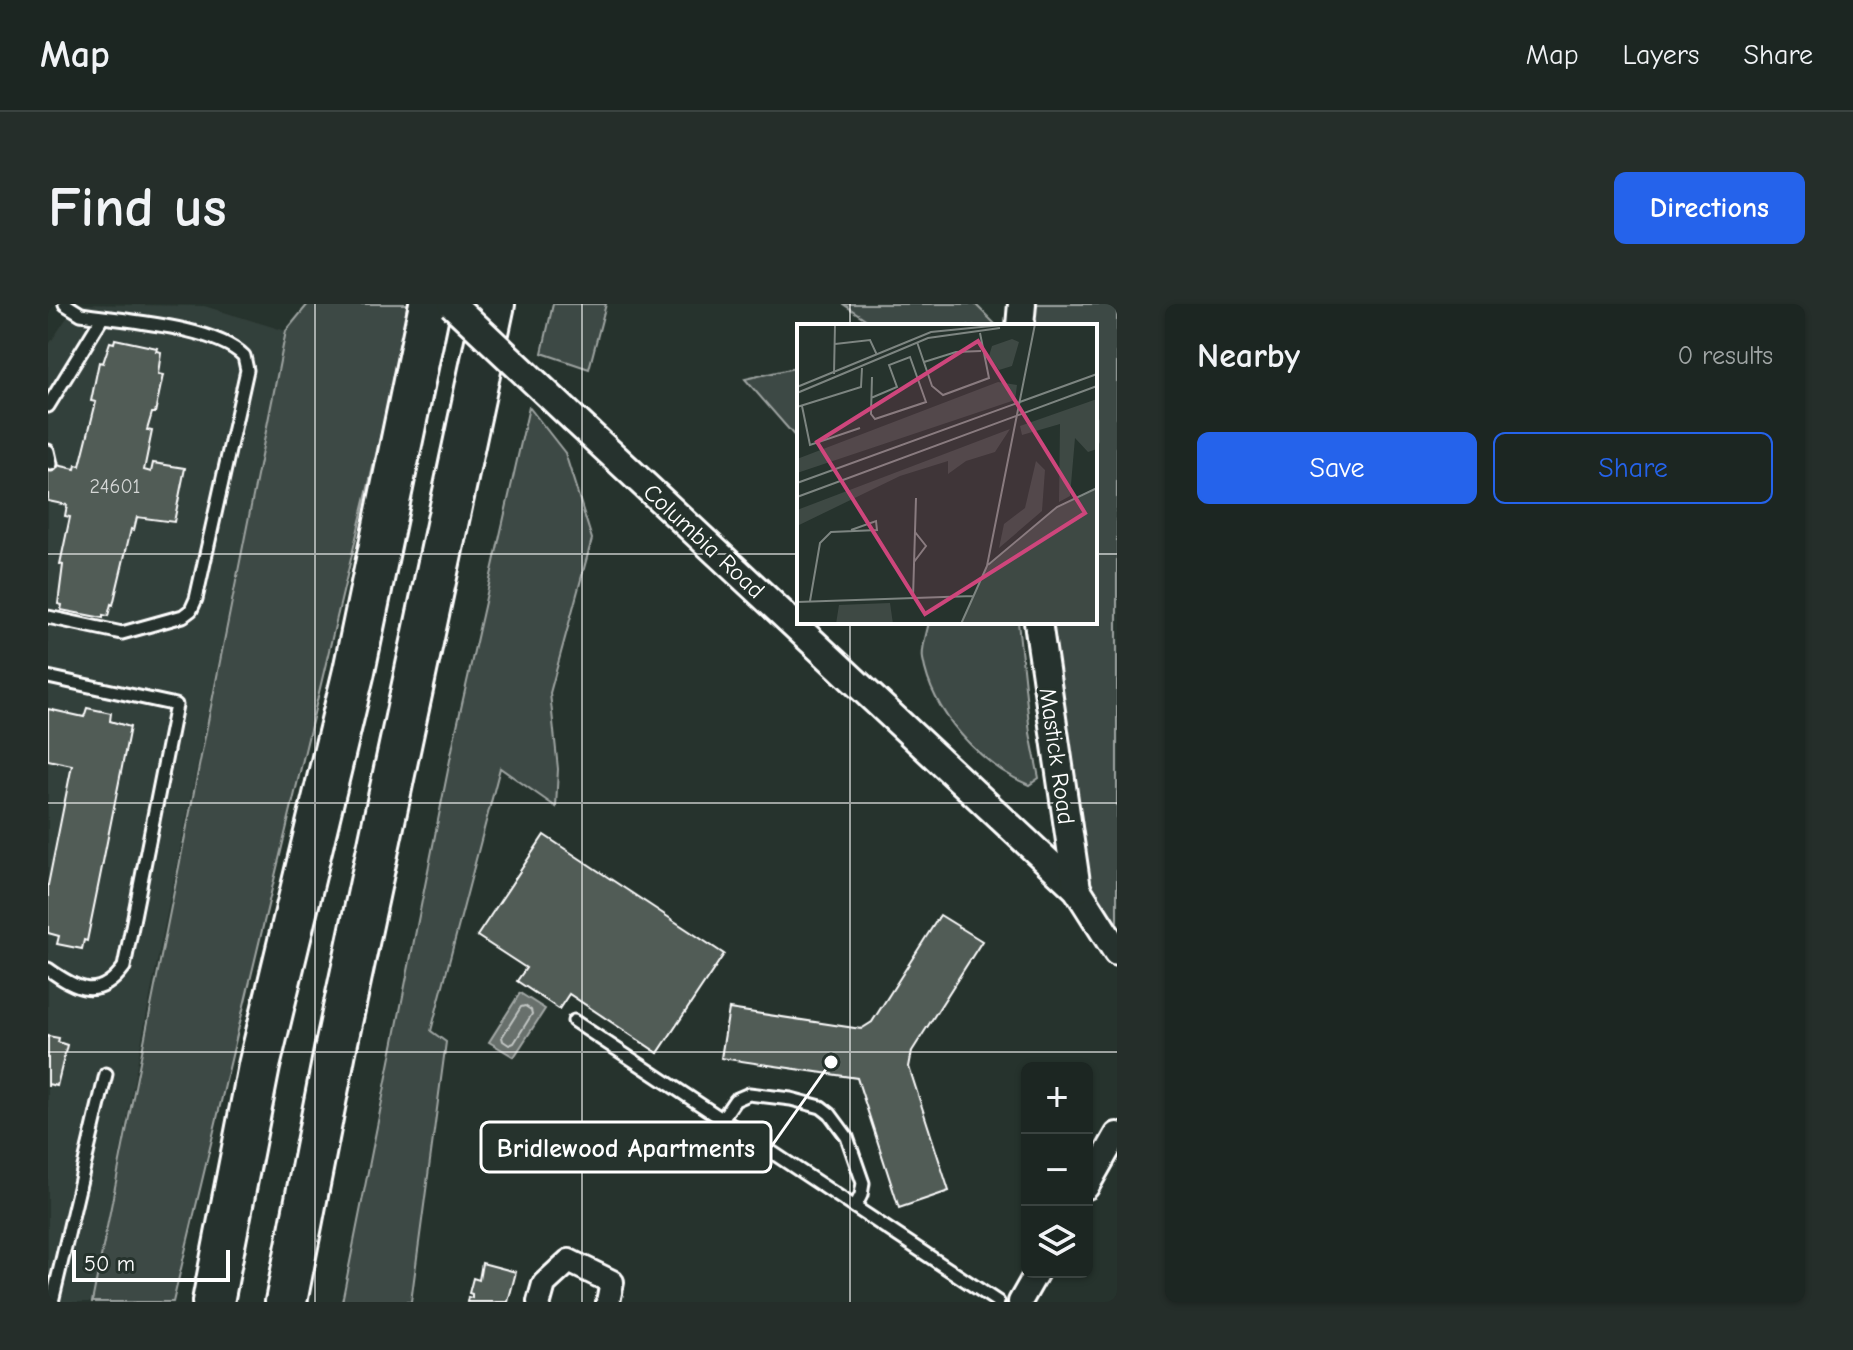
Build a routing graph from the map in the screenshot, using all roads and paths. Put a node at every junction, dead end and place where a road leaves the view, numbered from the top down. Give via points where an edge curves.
1 (65, 304) edge
2 (430, 304) edge
3 (452, 304) edge
4 (494, 304) edge
5 (1022, 304) edge
6 (102, 318) junction
7 (1020, 324) edge
8 (48, 406) edge
9 (48, 451) edge
10 (51, 464) dead end
11 (48, 617) edge
12 (1038, 624) edge
13 (48, 677) edge
14 (1077, 889) junction
15 (1117, 952) edge
16 (48, 969) edge
17 (574, 1021) dead end
18 (106, 1074) dead end
19 (722, 1119) junction
20 (1117, 1134) edge
21 (1093, 1176) edge
22 (855, 1207) junction
23 (1034, 1278) edge
24 (52, 1302) edge
25 (213, 1302) edge
26 (286, 1302) edge
27 (539, 1302) edge
28 (608, 1302) edge
29 (998, 1302) edge
30 (1020, 1302) edge

1 - 6 lane
2 - 25 highway via 354,671 259,1066
3 - 14 street, Columbia Road, bridge
4 - 26 highway
5 - 7 street
6 - 8 lane
6 - 11 lane via 228,342 244,356 247,370 191,610 122,633
9 - 10 lane
12 - 14 street, Mastick Road
13 - 16 lane via 176,705 124,967 98,989 74,987
14 - 15 street, Columbia Road
17 - 19 lane
18 - 24 lane
19 - 22 lane
19 - 22 lane via 735,1100 749,1094 821,1107 847,1137 863,1183
20 - 21 street
22 - 29 lane
23 - 30 street
27 - 28 street via 544,1284 569,1261 612,1282

